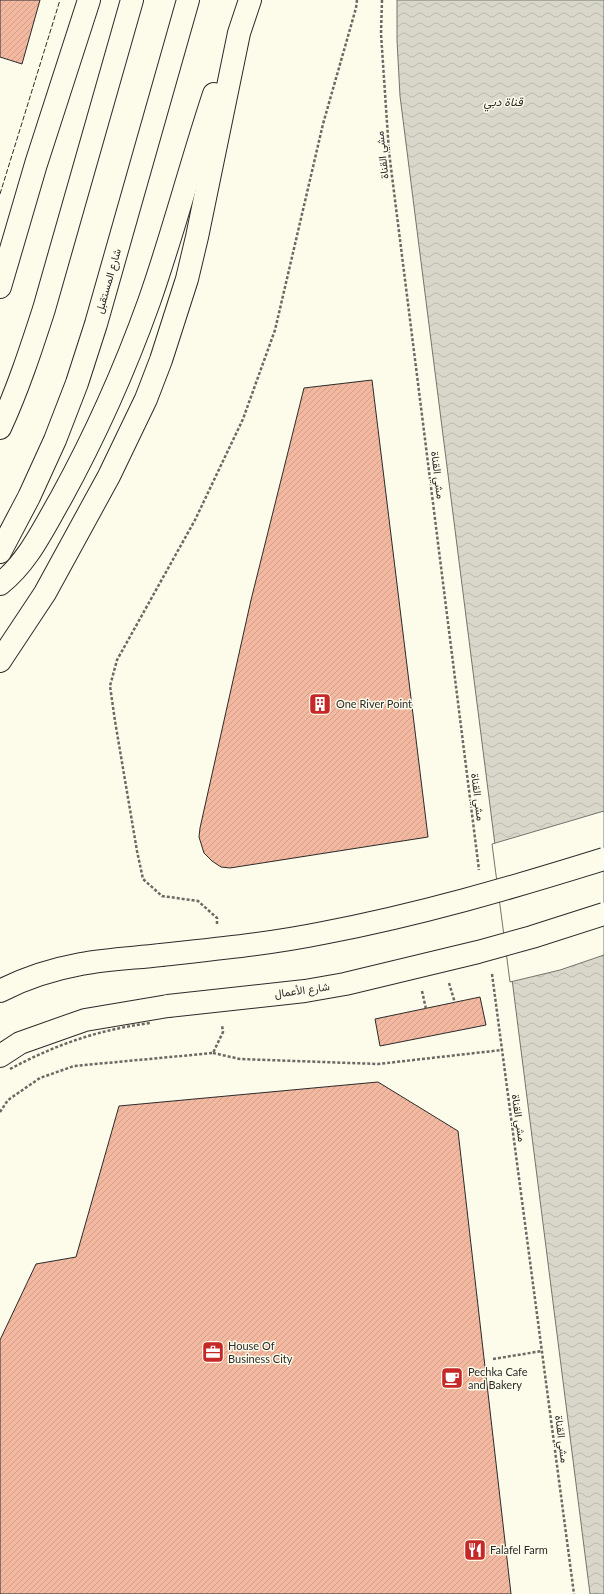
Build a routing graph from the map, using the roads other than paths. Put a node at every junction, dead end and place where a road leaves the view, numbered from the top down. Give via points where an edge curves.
1 (89, 0) edge
2 (132, 0) edge
3 (188, 0) edge
4 (250, 0) edge
5 (239, 33) junction
6 (0, 287) edge
7 (0, 428) edge
8 (0, 552) edge
9 (0, 584) edge
10 (0, 661) edge
11 (604, 859) edge
12 (604, 914) edge
13 (0, 991) edge
14 (0, 1056) edge

1 - 6 street via 36,164
2 - 7 street via 40,322
3 - 8 street, شارع المستقبل via 77,383 33,490
4 - 5 street
5 - 9 street via 216,91 149,302 119,378 85,452 33,548
5 - 10 street via 196,244 161,360 143,406 109,476 45,593
11 - 13 street, bridge via 468,899 385,920 283,940 81,964 46,973
12 - 14 street, شارع الأعمال, bridge via 478,952 345,984 168,1006 85,1020 20,1043

